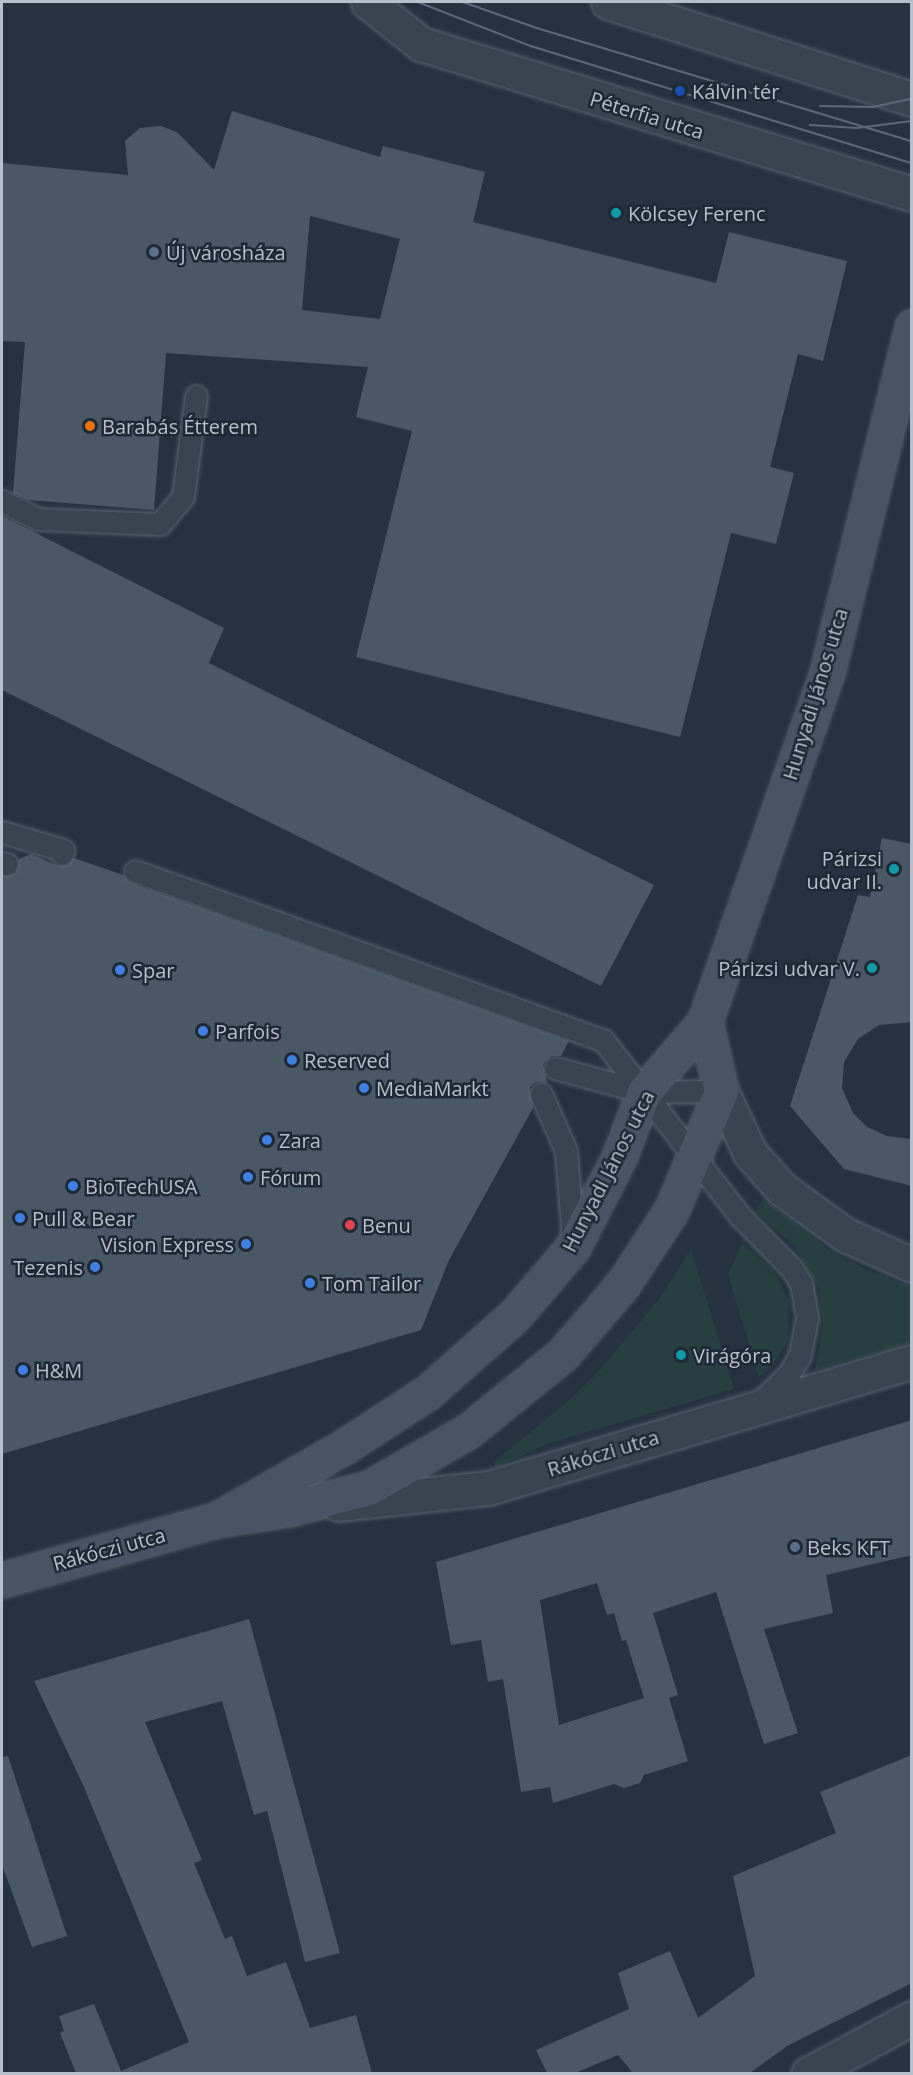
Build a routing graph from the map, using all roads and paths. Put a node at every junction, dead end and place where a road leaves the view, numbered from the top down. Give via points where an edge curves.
1 (608, 2) edge
2 (380, 10) edge
3 (912, 99) edge
4 (912, 194) edge
5 (912, 326) edge
6 (196, 396) dead end
7 (2, 501) edge
8 (2, 832) edge
9 (62, 854) dead end
10 (135, 871) dead end
11 (462, 996) dead end
12 (486, 997) junction
13 (705, 1021) junction
14 (555, 1068) dead end
15 (721, 1091) junction
16 (644, 1092) junction
17 (541, 1094) dead end
18 (695, 1158) junction
19 (573, 1248) junction
20 (912, 1265) edge
21 (912, 1362) edge
22 (428, 1392) joint
23 (754, 1407) junction
24 (288, 1509) junction
25 (216, 1520) junction
26 (2, 1580) edge
27 (912, 2018) edge
28 (808, 2073) edge

1 - 3 street
2 - 4 street, Péterfia utca via 421,44
5 - 13 street, Hunyadi János utca via 828,669
6 - 7 lane via 183,497 160,524 37,519
8 - 9 lane
10 - 12 lane via 380,964
11 - 12 lane
12 - 16 lane via 603,1040
13 - 15 street
13 - 16 street, Hunyadi János utca
14 - 16 lane
15 - 16 lane
15 - 18 street
15 - 20 street via 750,1153 782,1189 844,1234
16 - 18 lane
16 - 19 street, Hunyadi János utca via 620,1155
17 - 19 lane via 566,1151
18 - 23 lane via 739,1215 792,1269 806,1299 805,1337 800,1355 789,1374
18 - 24 street, Rákóczi utca via 672,1209 624,1284 562,1354 468,1431 369,1488
19 - 22 street, Hunyadi János utca via 515,1315
21 - 23 street, Rákóczi utca
22 - 25 street, Rákóczi utca via 345,1446
23 - 24 street, Rákóczi utca via 488,1488
24 - 25 street, Rákóczi utca
25 - 26 street, Rákóczi utca
27 - 28 street

